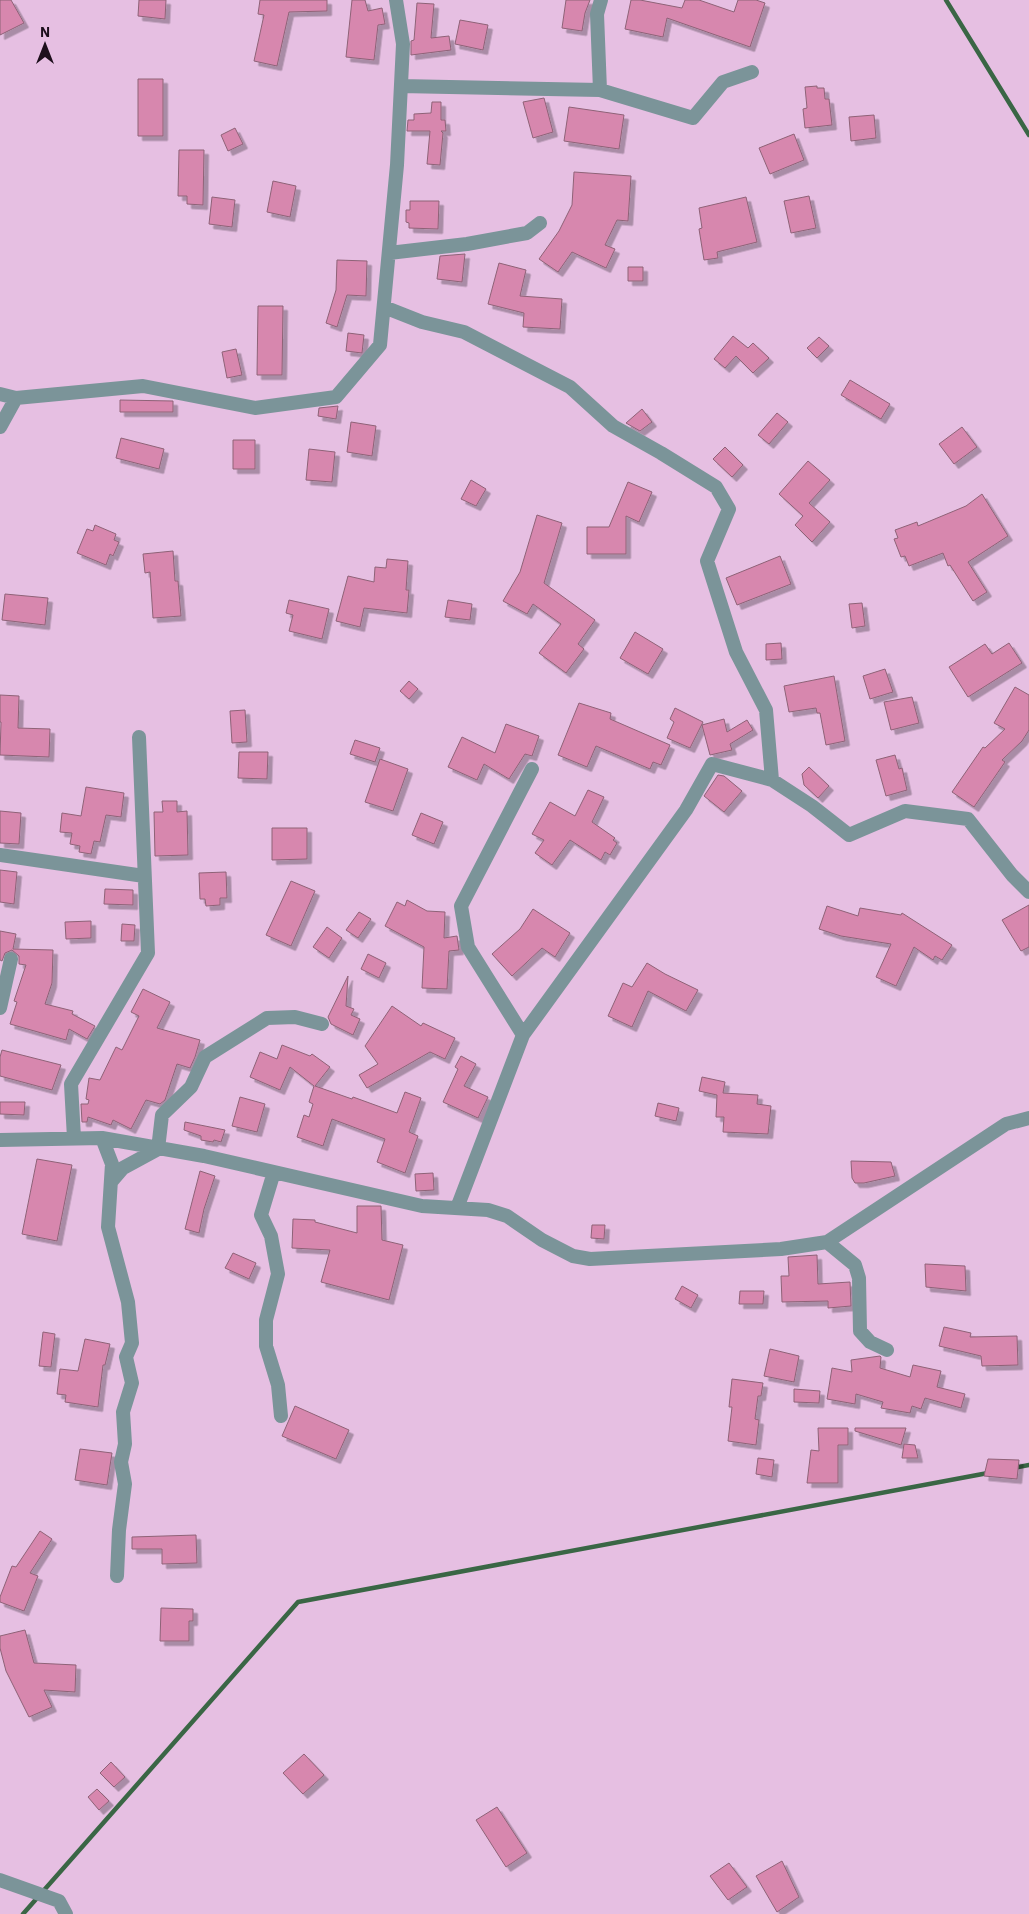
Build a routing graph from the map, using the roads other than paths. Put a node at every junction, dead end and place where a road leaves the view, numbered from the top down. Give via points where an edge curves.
1 (396, 0) edge
2 (601, 0) edge
3 (752, 72) dead end
4 (401, 86) junction
5 (600, 90) junction
6 (540, 223) dead end
7 (389, 252) junction
8 (384, 307) junction
9 (0, 394) edge
10 (16, 398) junction
11 (0, 427) edge
12 (139, 737) dead end
13 (532, 769) dead end
14 (772, 780) junction
15 (0, 856) edge
16 (144, 876) junction
17 (1029, 892) edge
18 (11, 959) dead end
19 (0, 1008) edge
20 (322, 1024) dead end
21 (523, 1035) junction
22 (1029, 1118) edge
23 (74, 1138) junction
24 (102, 1138) junction
25 (0, 1140) edge
26 (158, 1149) junction
27 (274, 1172) junction
28 (111, 1182) junction
29 (457, 1208) junction
30 (826, 1242) junction
31 (887, 1350) dead end
32 (281, 1416) dead end
33 (117, 1576) dead end
34 (0, 1880) edge
35 (66, 1914) edge

1 - 4 street via 403,44
2 - 5 street via 597,14
3 - 5 street via 723,82 693,118
4 - 5 street
4 - 7 street
6 - 7 street via 527,233 468,244
7 - 8 street
8 - 10 street via 380,345 336,397 255,408 143,386
8 - 14 street via 422,322 464,332 570,388 613,426 716,487 729,509 708,560 736,652 766,710
9 - 10 street
10 - 11 street
12 - 16 street
13 - 21 street via 461,906 468,947
14 - 17 street via 849,836 905,811 968,819
14 - 21 street via 712,764 686,810
15 - 16 street
16 - 23 street via 148,953 71,1084
18 - 19 street
20 - 26 street via 296,1017 267,1018 206,1057 191,1087 162,1115
21 - 29 street
22 - 30 street via 1006,1124
23 - 24 street
23 - 25 street
24 - 26 street
24 - 28 street via 112,1164
26 - 27 street
26 - 28 street via 123,1168
27 - 29 street via 422,1206
27 - 32 street via 261,1215 271,1236 278,1274 266,1320 266,1346 278,1385
28 - 33 street via 108,1227 128,1302 132,1343 126,1357 132,1383 123,1412 125,1444 121,1462 125,1484
29 - 30 street via 488,1210 506,1216 573,1256 590,1259 781,1249
30 - 31 street via 855,1264 859,1278 860,1331 870,1342
34 - 35 street via 59,1901

